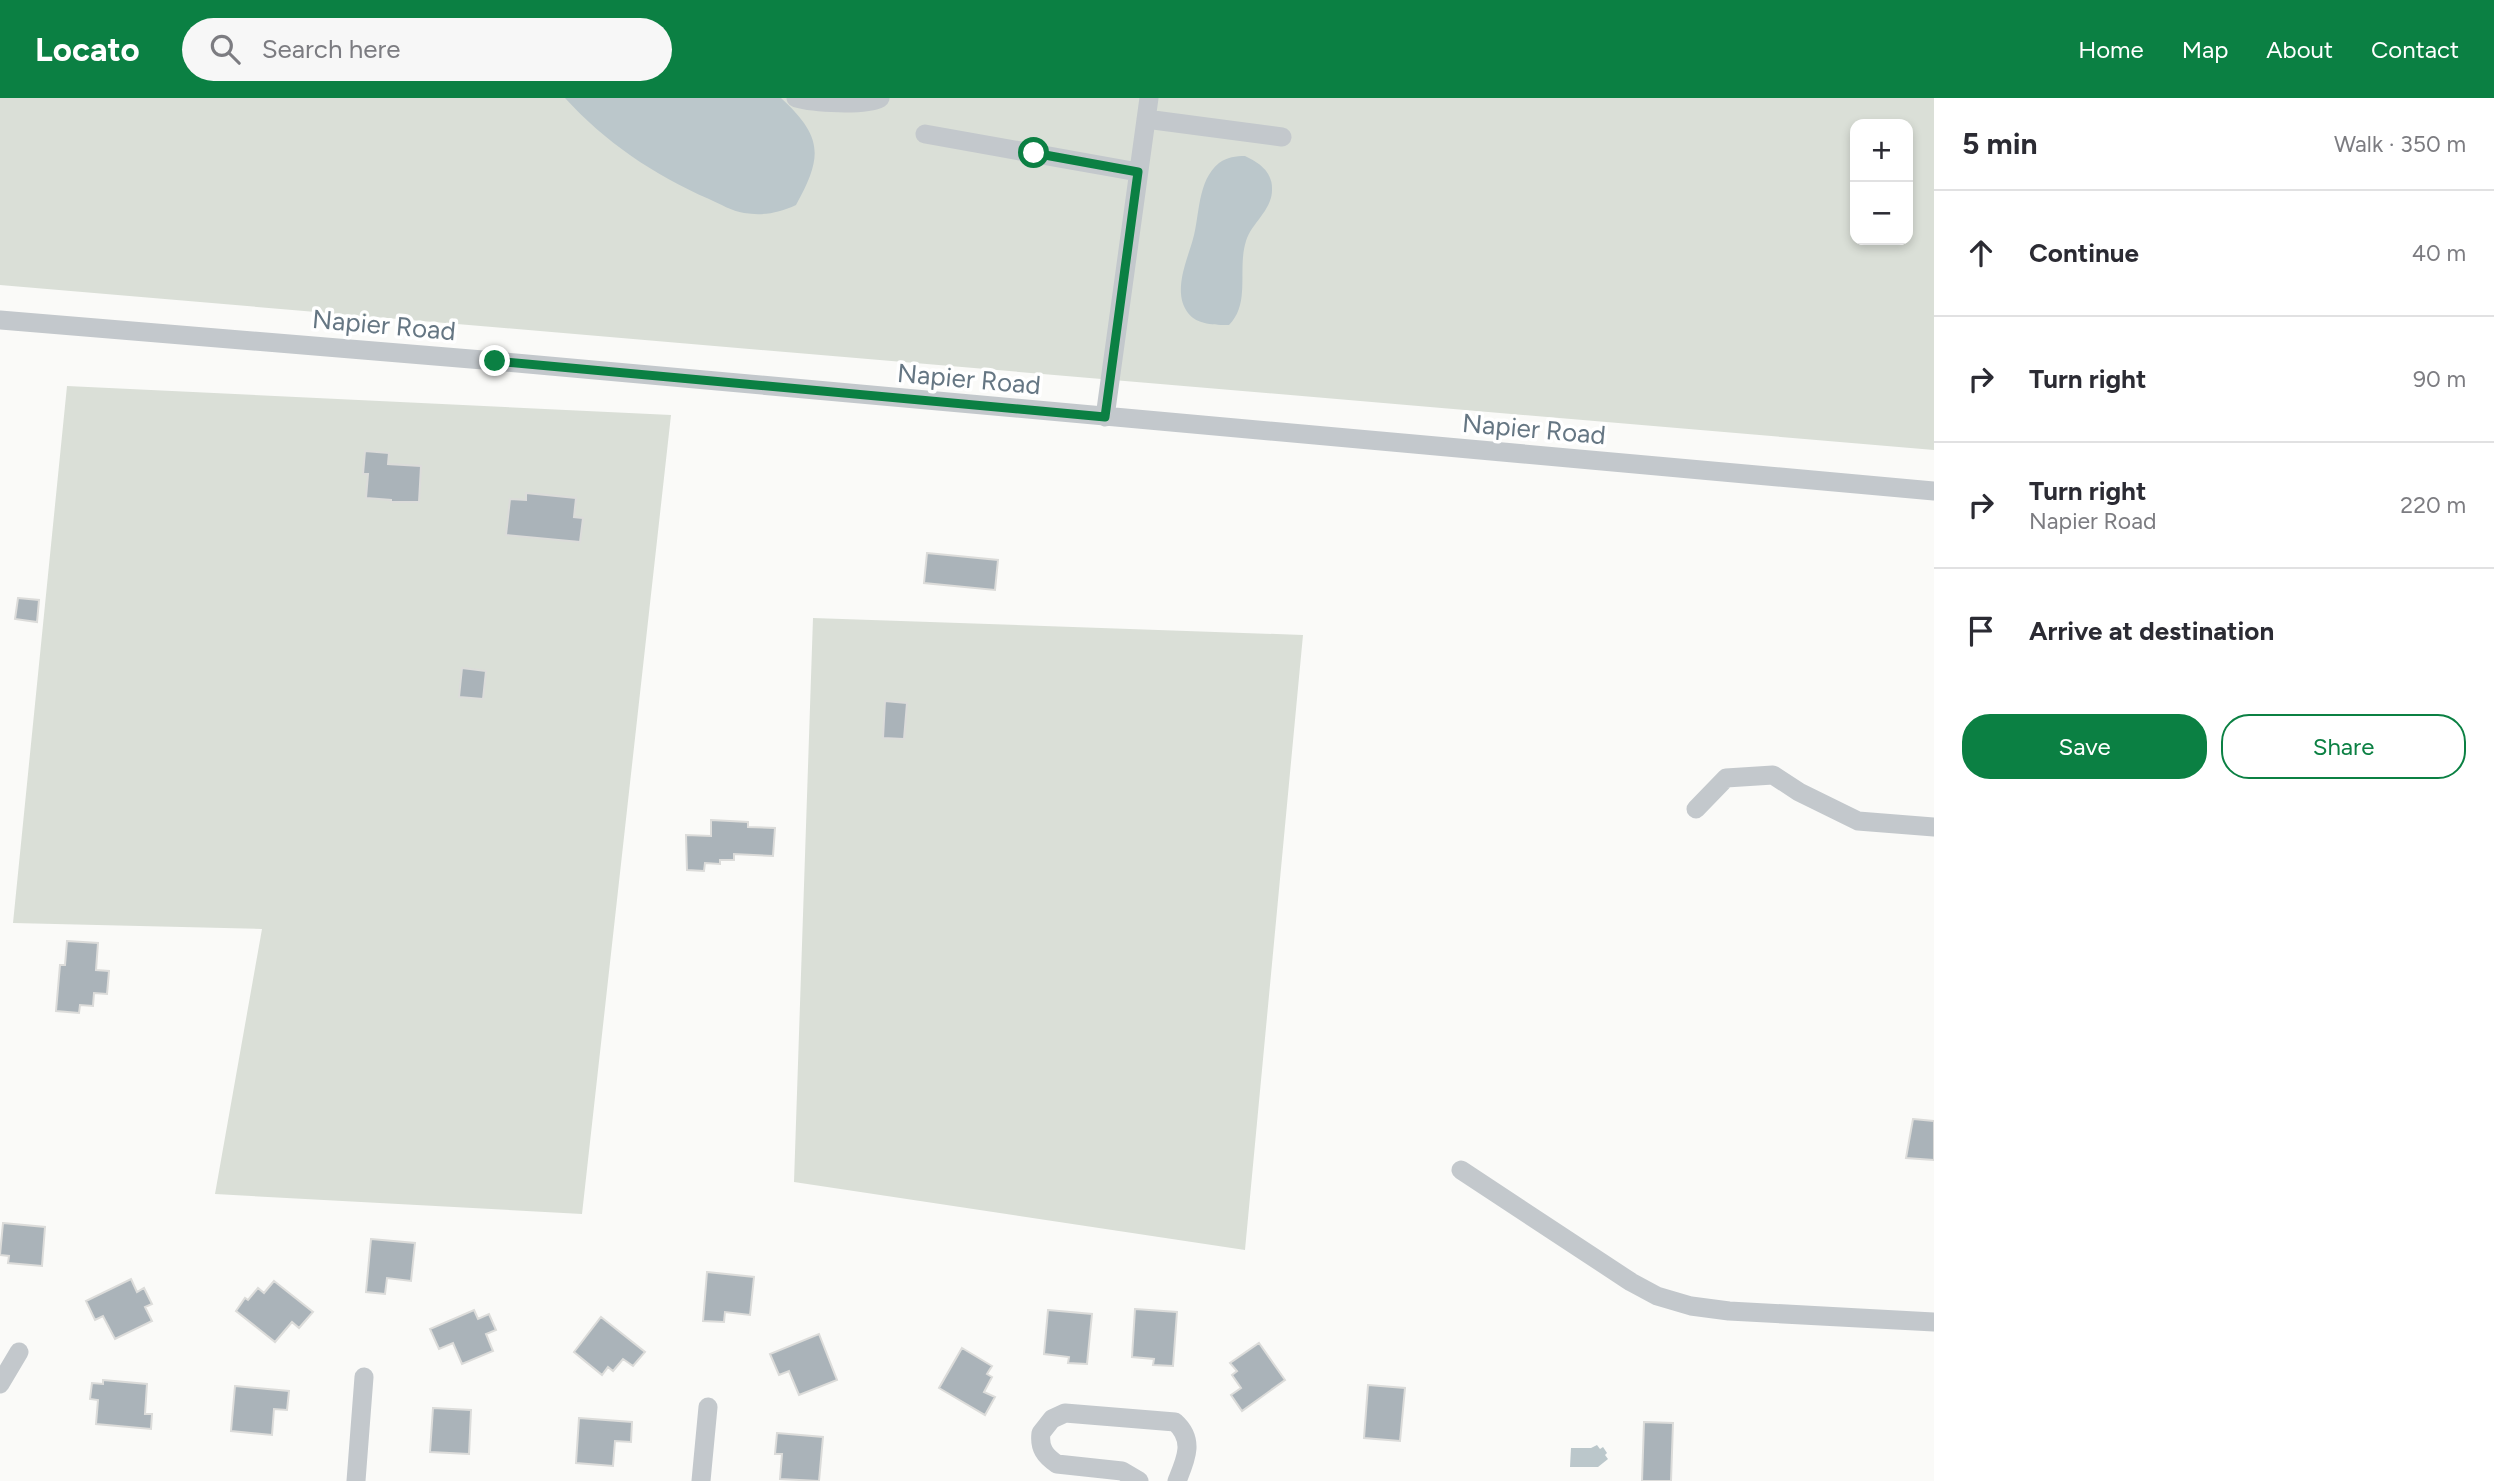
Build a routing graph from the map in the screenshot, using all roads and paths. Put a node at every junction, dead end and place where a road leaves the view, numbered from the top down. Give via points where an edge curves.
1 (796, 98) edge
2 (880, 98) edge
3 (1149, 98) edge
4 (1146, 119) junction
5 (925, 134) dead end
6 (1282, 137) dead end
7 (1138, 172) junction
8 (0, 320) edge
9 (1105, 417) junction
10 (1934, 491) edge
11 (1696, 809) dead end
12 (1934, 827) edge
13 (1461, 1170) dead end
14 (1934, 1322) edge
15 (19, 1352) dead end
16 (364, 1377) dead end
17 (0, 1384) edge
18 (708, 1407) dead end
19 (356, 1481) edge
20 (701, 1481) edge
21 (1139, 1481) edge
22 (1177, 1481) edge

1 - 2 street via 858,103
3 - 4 street
4 - 6 street
4 - 7 street
5 - 7 street
7 - 9 street
8 - 9 street, Napier Road
9 - 10 street, Napier Road
11 - 12 street via 1726,778 1773,775 1858,821
13 - 14 street via 1657,1296 1729,1311
15 - 17 street
16 - 19 street
18 - 20 street
21 - 22 street via 1122,1471 1057,1464 1042,1449 1041,1433 1052,1419 1065,1413 1175,1422 1188,1439

